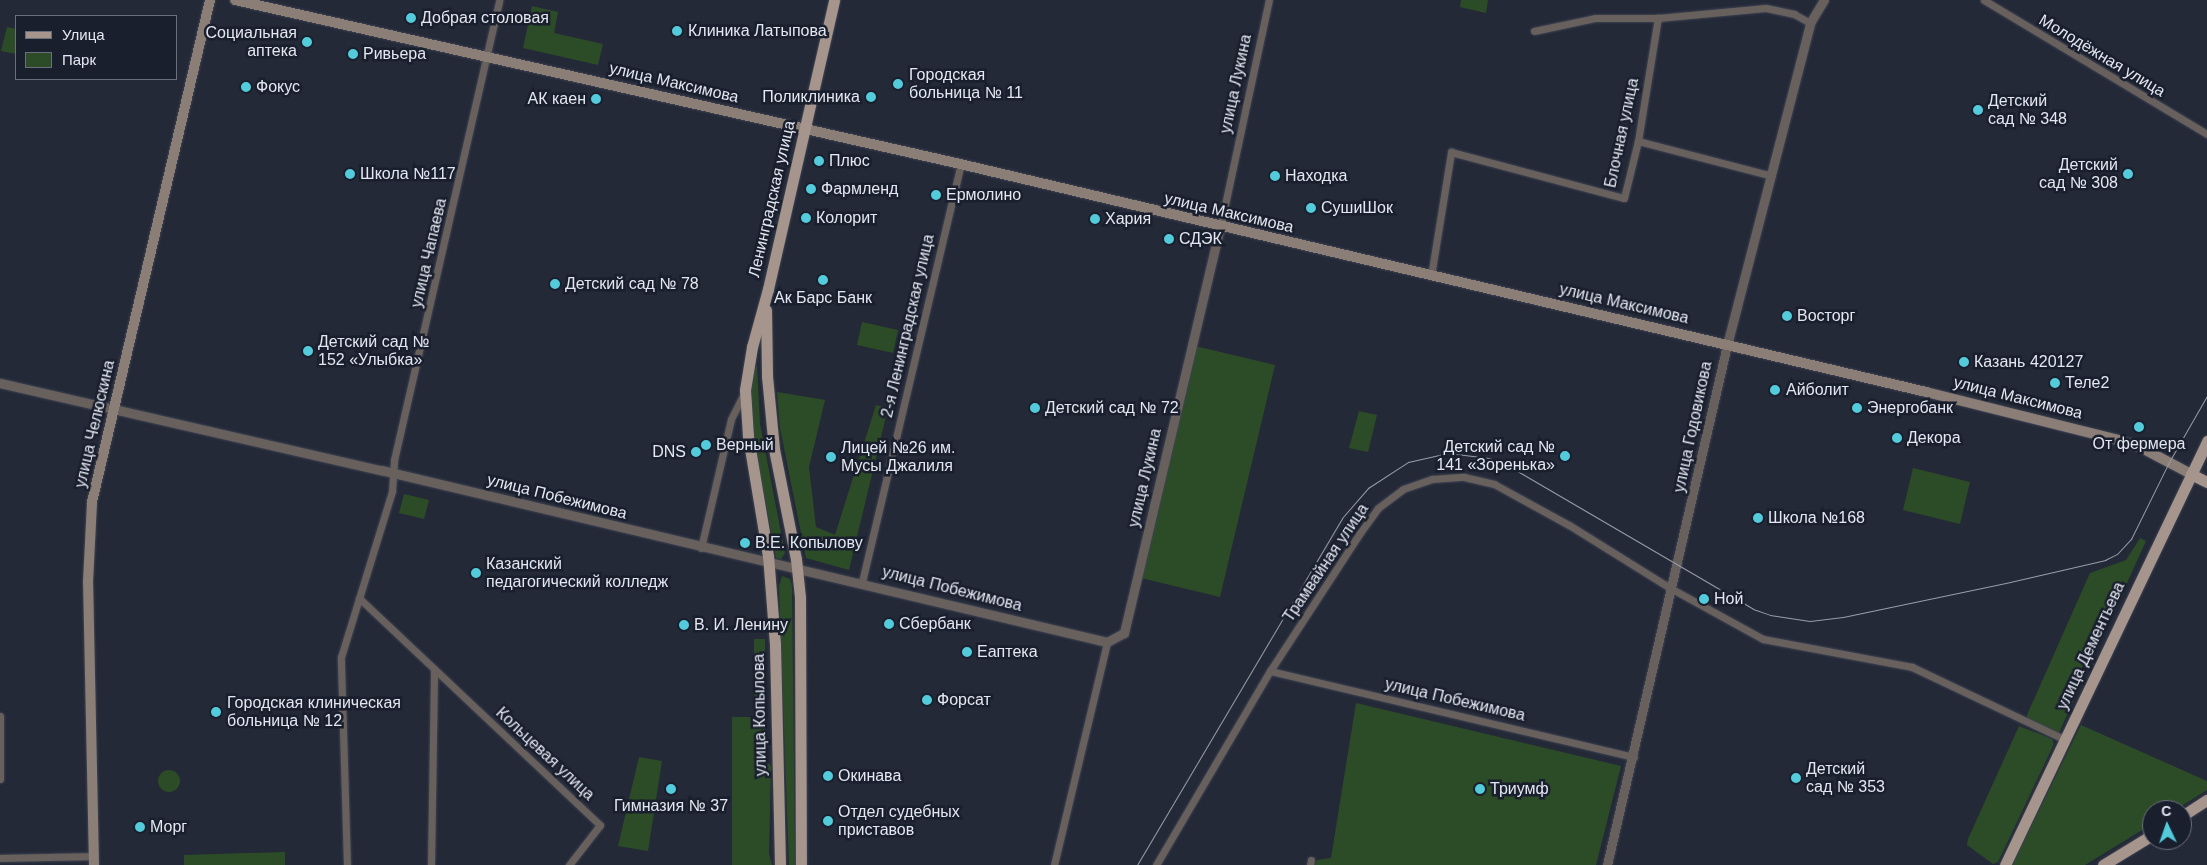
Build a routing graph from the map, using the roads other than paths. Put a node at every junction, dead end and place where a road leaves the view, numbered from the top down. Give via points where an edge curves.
1 (210, 0) edge
2 (235, 0) edge
3 (500, 0) edge
4 (834, 0) edge
5 (1269, 0) edge
6 (1824, 0) edge
7 (1984, 0) edge
8 (1658, 18) junction
9 (1810, 23) junction
10 (1534, 31) dead end
11 (486, 56) junction
12 (805, 129) junction
13 (2207, 134) edge
14 (1638, 141) junction
15 (961, 164) junction
16 (1772, 176) junction
17 (1220, 228) junction
18 (1431, 276) junction
19 (768, 289) junction
20 (1727, 345) junction
21 (0, 383) edge
22 (745, 390) junction
23 (113, 408) junction
24 (2207, 441) edge
25 (392, 472) junction
26 (2191, 474) junction
27 (2207, 482) edge
28 (701, 548) junction
29 (768, 564) junction
30 (798, 570) junction
31 (862, 582) junction
32 (1672, 589) junction
33 (359, 598) junction
34 (1107, 642) junction
35 (434, 669) junction
36 (1270, 671) junction
37 (0, 716) edge
38 (2066, 740) junction
39 (1634, 757) junction
40 (0, 768) edge
41 (0, 779) edge
42 (2207, 800) edge
43 (2192, 810) edge
44 (2142, 841) edge
45 (0, 858) edge
46 (94, 861) edge
47 (347, 865) edge
48 (431, 865) edge
49 (569, 865) edge
50 (780, 865) edge
51 (801, 865) edge
52 (1054, 865) edge
53 (1156, 865) edge
54 (1607, 865) edge
55 (2004, 865) edge
56 (2103, 865) edge

1 - 23 main road, улица Челюскина
2 - 11 main road, улица Максимова
3 - 11 street, улица Чапаева
4 - 12 main road, Ленинградская улица
5 - 17 street, улица Лукина
6 - 9 street, улица Годовикова
7 - 13 street, Молодёжная улица
8 - 9 street via 1766,8 1794,14
8 - 10 street via 1595,18
8 - 14 street, Блочная улица
9 - 16 street, улица Годовикова
11 - 12 main road, улица Максимова
11 - 25 street, улица Чапаева
12 - 15 main road, улица Максимова
12 - 19 main road, Ленинградская улица
14 - 16 street
14 - 18 street, Блочная улица via 1624,198 1451,152
15 - 17 main road, улица Максимова
15 - 31 street, 2-я Ленинградская улица
16 - 20 street, улица Годовикова
17 - 18 main road, улица Максимова
17 - 34 street, улица Лукина via 1124,632
18 - 20 main road, улица Максимова
19 - 22 main road, Ленинградская улица via 752,348
19 - 30 main road, Ленинградская улица via 769,409
20 - 26 main road, улица Максимова via 2118,440 2140,447
20 - 32 street, улица Годовикова
21 - 23 street, улица Побежимова
22 - 28 street, Ленинградская улица via 731,419
22 - 29 main road, Ленинградская улица via 748,436
23 - 25 street, улица Побежимова
23 - 46 main road, улица Челюскина via 92,502 88,537
24 - 26 main road, улица Дементьева
25 - 28 street, улица Побежимова
25 - 33 street, улица Чапаева via 392,491
26 - 27 main road, улица Максимова
26 - 38 main road, улица Дементьева
28 - 29 street, улица Побежимова
29 - 30 street, улица Побежимова
29 - 50 main road, улица Копылова via 775,644
30 - 31 street, улица Побежимова
30 - 51 main road via 802,659
31 - 34 street, улица Побежимова
32 - 36 street, Трамвайная улица via 1569,525 1494,484 1464,477 1432,478 1403,489 1378,508
32 - 38 street, Трамвайная улица via 1763,639 1912,667
32 - 39 street, улица Годовикова
33 - 35 street, Кольцевая улица
33 - 47 street, улица Чапаева via 341,656
34 - 52 street
35 - 48 street
35 - 49 street, Кольцевая улица via 600,825
36 - 39 street, улица Побежимова
36 - 53 street, Трамвайная улица
37 - 40 street
38 - 55 main road, улица Дементьева
39 - 54 street, улица Годовикова
40 - 41 street
42 - 43 main road
44 - 56 main road
45 - 46 street

